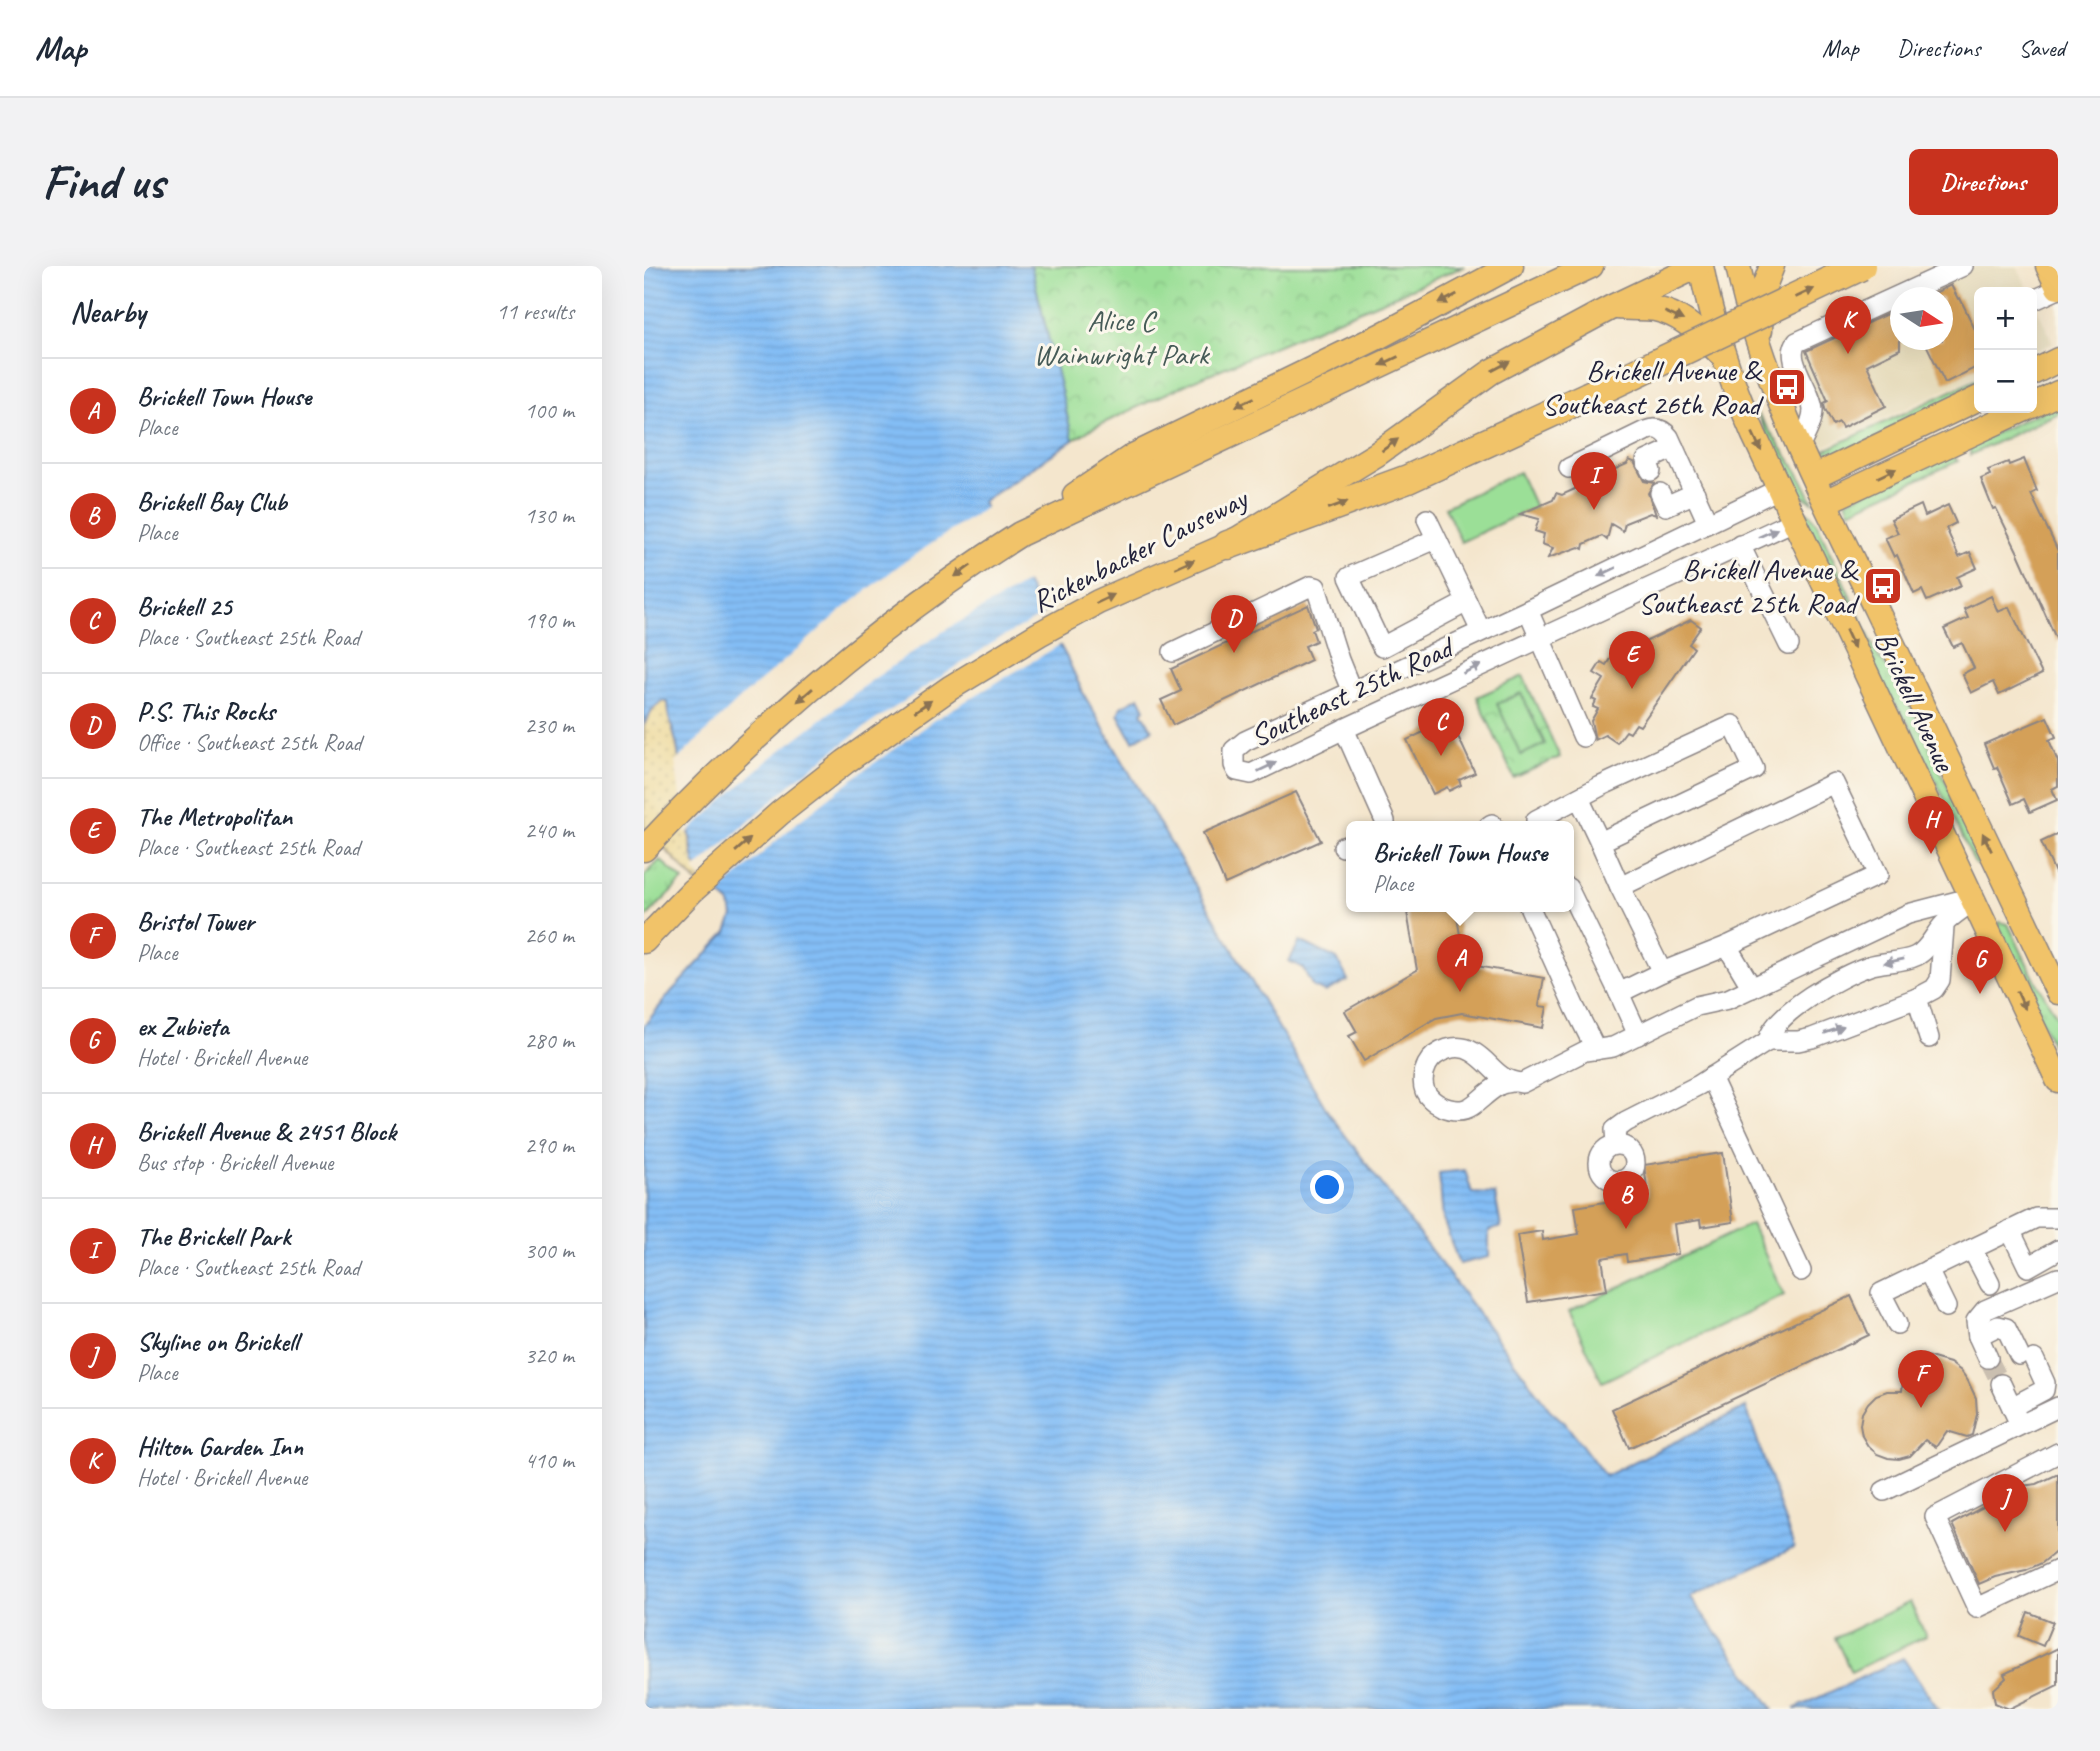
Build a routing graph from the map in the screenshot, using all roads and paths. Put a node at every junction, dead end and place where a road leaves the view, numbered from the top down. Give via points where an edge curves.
1 (1511, 266) edge
2 (1591, 266) edge
3 (1700, 266) edge
4 (1738, 266) edge
5 (1772, 266) edge
6 (1861, 266) edge
7 (1963, 266) edge
8 (2048, 266) edge
9 (2058, 288) edge
10 (2037, 298) edge
11 (1612, 307) junction
12 (1723, 356) junction
13 (1763, 356) junction
14 (2058, 360) edge
15 (2037, 370) edge
16 (1798, 371) junction
17 (2058, 393) edge
18 (1974, 401) edge
19 (2037, 403) edge
20 (2016, 413) edge
21 (1948, 414) junction
22 (1959, 440) junction
23 (1800, 446) junction
24 (1674, 448) junction
25 (1569, 468) dead end
26 (1651, 471) dead end
27 (1814, 477) junction
28 (1779, 489) junction
29 (1660, 493) dead end
30 (1695, 493) junction
31 (1825, 502) junction
32 (1427, 519) dead end
33 (1794, 521) junction
34 (1708, 523) junction
35 (1838, 530) junction
36 (1020, 534) junction
37 (1682, 535) junction
38 (1436, 539) junction
39 (1228, 545) junction
40 (1740, 545) junction
41 (1696, 565) junction
42 (1467, 602) junction
43 (1528, 610) junction
44 (1481, 631) junction
45 (1541, 637) junction
46 (1789, 645) dead end
47 (1173, 652) dead end
48 (1375, 681) junction
49 (1352, 692) junction
50 (1387, 708) junction
51 (1344, 729) junction
52 (1583, 737) dead end
53 (1579, 798) junction
54 (1385, 821) edge
55 (1536, 821) edge
56 (1600, 842) junction
57 (646, 847) edge
58 (2007, 884) junction
59 (1620, 887) junction
60 (1574, 898) edge
61 (1973, 900) junction
62 (1532, 912) edge
63 (1945, 922) junction
64 (644, 941) edge
65 (1727, 946) junction
66 (1662, 972) junction
67 (1752, 988) junction
68 (2058, 992) edge
69 (1619, 993) junction
70 (1917, 998) junction
71 (1638, 1035) junction
72 (1929, 1038) dead end
73 (1768, 1041) junction
74 (1596, 1050) junction
75 (1711, 1077) junction
76 (2058, 1080) edge
77 (1513, 1082) dead end
78 (1616, 1144) dead end
79 (2058, 1219) edge
80 (2010, 1230) junction
81 (1972, 1249) junction
82 (2058, 1250) edge
83 (1928, 1270) junction
84 (1801, 1271) dead end
85 (2058, 1278) edge
86 (1990, 1284) dead end
87 (1946, 1307) dead end
88 (1897, 1324) dead end
89 (1978, 1336) junction
90 (1988, 1358) tunnel mouth
91 (2001, 1384) tunnel mouth
92 (2058, 1407) edge
93 (2016, 1416) junction
94 (2058, 1453) edge
95 (1884, 1491) dead end
96 (2058, 1570) edge

1 -> 36 main road via 1369,342 1133,456
2 -> 36 main road, Rickenbacker Causeway
3 - 11 main road, Rickenbacker Causeway
3 - 12 main road, Brickell Avenue
4 - 13 main road, Brickell Avenue
5 - 13 main road via 1762,292
39 -> 6 highway, bridge via 1418,475
7 - 16 street via 1797,342 1792,352
8 - 9 main road
9 - 10 street
11 -> 12 main road via 1654,309 1677,317
39 -> 11 main road, Rickenbacker Causeway via 1377,454 1490,372
12 -> 28 main road, Brickell Avenue
13 - 16 street
13 - 23 main road, Brickell Avenue
14 - 15 main road
16 - 23 street via 1813,412
17 - 19 main road
18 - 21 main road
20 - 22 main road
21 - 22 main road
21 - 27 main road
31 -> 22 main road
23 - 27 main road, Brickell Avenue
24 - 25 street via 1662,429 1650,429
24 - 26 street via 1646,461
24 - 30 street
27 - 31 main road, Brickell Avenue
28 - 33 main road, Brickell Avenue
28 - 34 street, Southeast 25th Road
28 - 35 main road via 1809,502
29 - 30 street via 1667,506
30 - 34 street
31 - 35 main road, Brickell Avenue
32 - 38 street
40 -> 33 street, Southeast 25th Road
33 -> 61 main road, Brickell Avenue
34 - 37 street, Southeast 25th Road
58 -> 35 main road, Brickell Avenue
36 -> 57 main road, Rickenbacker Causeway via 908,610 820,682
37 - 41 street
37 -> 43 street, Southeast 25th Road
38 - 42 street
38 - 42 street via 1349,577 1382,647
64 -> 39 main road, Rickenbacker Causeway via 692,891 780,813 950,688 1068,618
40 - 41 street, Southeast 25th Road
40 - 46 street
41 - 45 street, Southeast 25th Road
42 - 44 street
43 - 44 street, Southeast 25th Road
43 - 45 street
44 - 48 street, Southeast 25th Road
50 -> 45 street, Southeast 25th Road
45 - 52 street
47 - 49 street via 1316,587
48 - 49 street, Southeast 25th Road
48 - 50 street
49 -> 51 street, Southeast 25th Road via 1245,741 1234,750 1234,765 1237,771 1251,774
50 - 51 street, Southeast 25th Road
51 - 54 street
53 - 55 street
53 - 56 street
53 - 56 street via 1733,725 1754,769
56 - 59 street
58 - 61 main road
58 - 68 main road, Brickell Avenue
59 - 65 street via 1834,783 1878,875
59 - 66 street
60 - 69 street
61 - 63 street
61 - 67 street via 1908,914
61 -> 76 main road, Brickell Avenue
62 - 74 street
63 - 70 street via 1940,981
63 -> 73 street via 1916,956 1871,965 1830,982 1778,1025
65 - 66 street
65 - 67 street
66 - 69 street
67 - 71 street via 1696,1006
69 - 71 street
70 - 72 street
73 -> 70 street via 1812,1038
71 - 74 street
73 - 75 street
74 - 77 street via 1522,1083
75 - 78 street via 1626,1122 1615,1130
75 - 84 street
79 - 80 street via 2036,1218
80 - 81 street
80 - 82 street via 2028,1267
81 - 83 street
81 - 86 street
83 - 87 street
83 - 88 street via 1881,1293
85 - 89 street via 1985,1310 1976,1321
89 - 90 street
89 - 93 street via 1998,1326 2006,1328 2045,1382 2044,1390
91 - 93 street
92 - 93 street
93 - 95 street
94 - 96 street via 1935,1517 1977,1608

